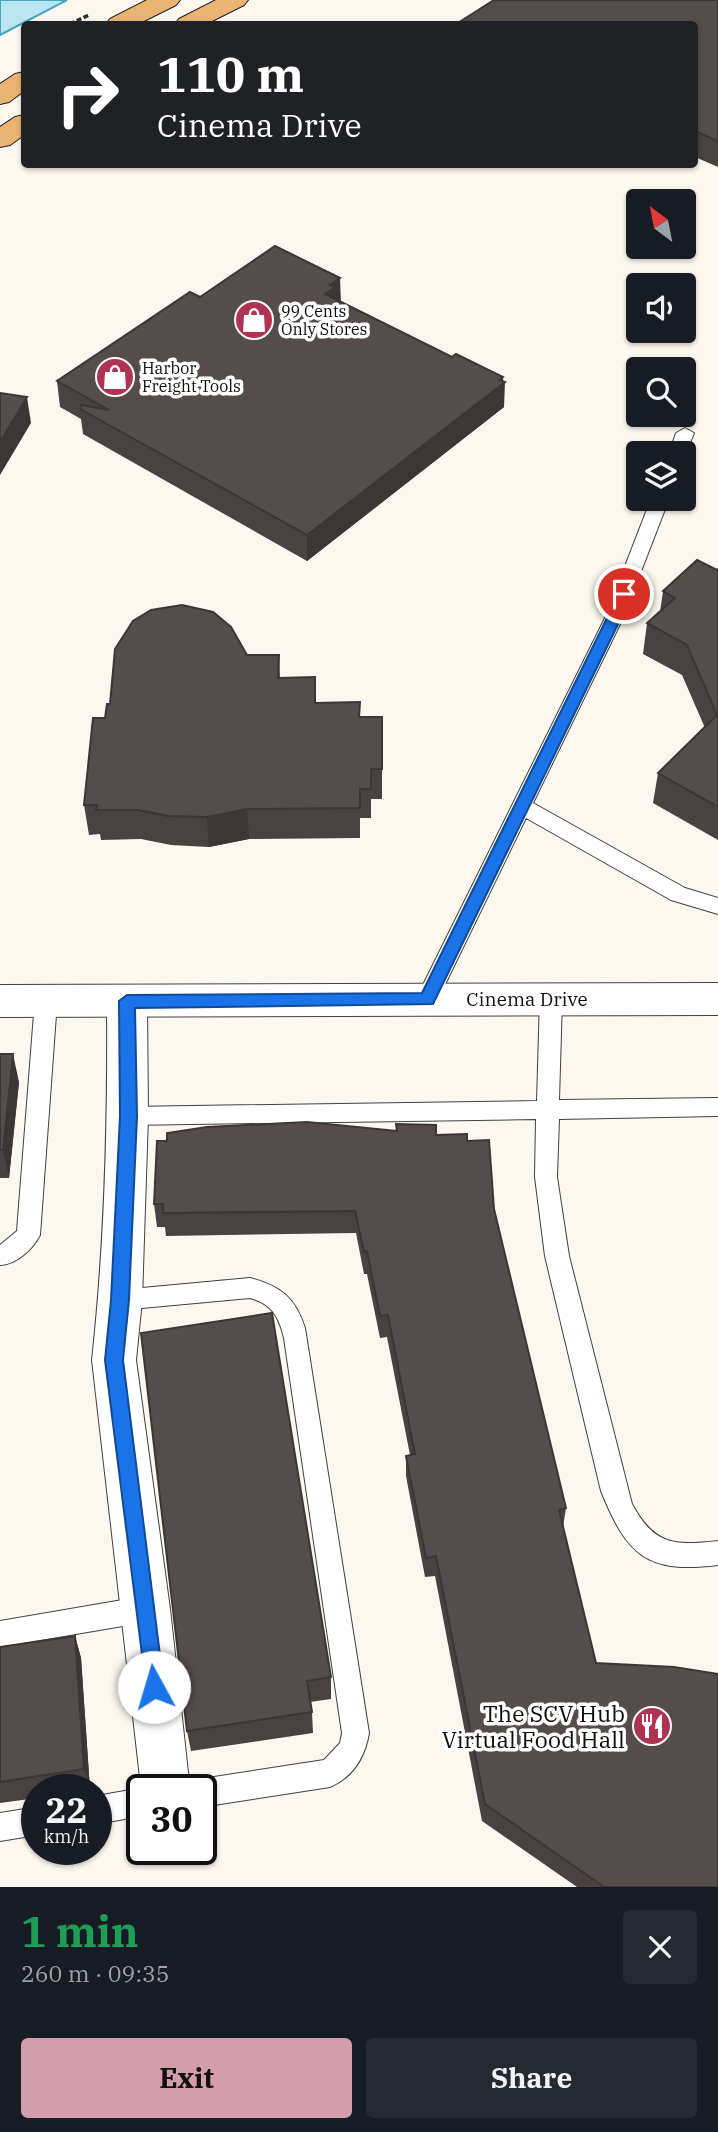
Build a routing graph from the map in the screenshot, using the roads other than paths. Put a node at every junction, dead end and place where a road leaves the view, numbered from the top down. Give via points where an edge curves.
1 (167, 0) edge
2 (235, 0) edge
3 (125, 21) edge
4 (194, 21) edge
5 (21, 82) edge
6 (0, 96) edge
7 (21, 125) edge
8 (0, 139) edge
9 (685, 433) dead end
10 (682, 441) edge
11 (655, 511) edge
12 (523, 807) junction
13 (718, 906) edge
14 (427, 999) junction
15 (551, 999) junction
16 (718, 999) edge
17 (0, 1001) edge
18 (46, 1001) junction
19 (127, 1001) junction
20 (718, 1107) edge
21 (548, 1108) junction
22 (128, 1116) junction
23 (0, 1255) edge
24 (120, 1300) junction
25 (718, 1553) edge
26 (146, 1609) junction
27 (0, 1634) edge
28 (163, 1774) edge
29 (217, 1791) edge
30 (21, 1824) edge
31 (0, 1827) edge

1 - 3 main road
2 - 4 main road
5 - 6 main road
7 - 8 main road
9 - 10 lane
11 - 12 lane via 614,618
12 - 13 lane via 678,894
12 - 14 lane
14 - 15 street, Cinema Drive
14 - 19 street, Cinema Drive
15 - 16 street, Cinema Drive
15 - 21 lane
17 - 18 street, Cinema Drive
18 - 19 street, Cinema Drive
18 - 23 lane via 28,1235
19 - 22 street
20 - 21 lane
21 - 22 lane
21 - 25 lane via 546,1177 557,1256 621,1511 638,1540 661,1551 692,1557
22 - 24 street
24 - 26 street via 114,1360
24 - 29 lane via 250,1288 278,1298 290,1313 296,1338 356,1725 355,1744 344,1763 330,1773
26 - 27 lane
26 - 28 street
30 - 31 lane

